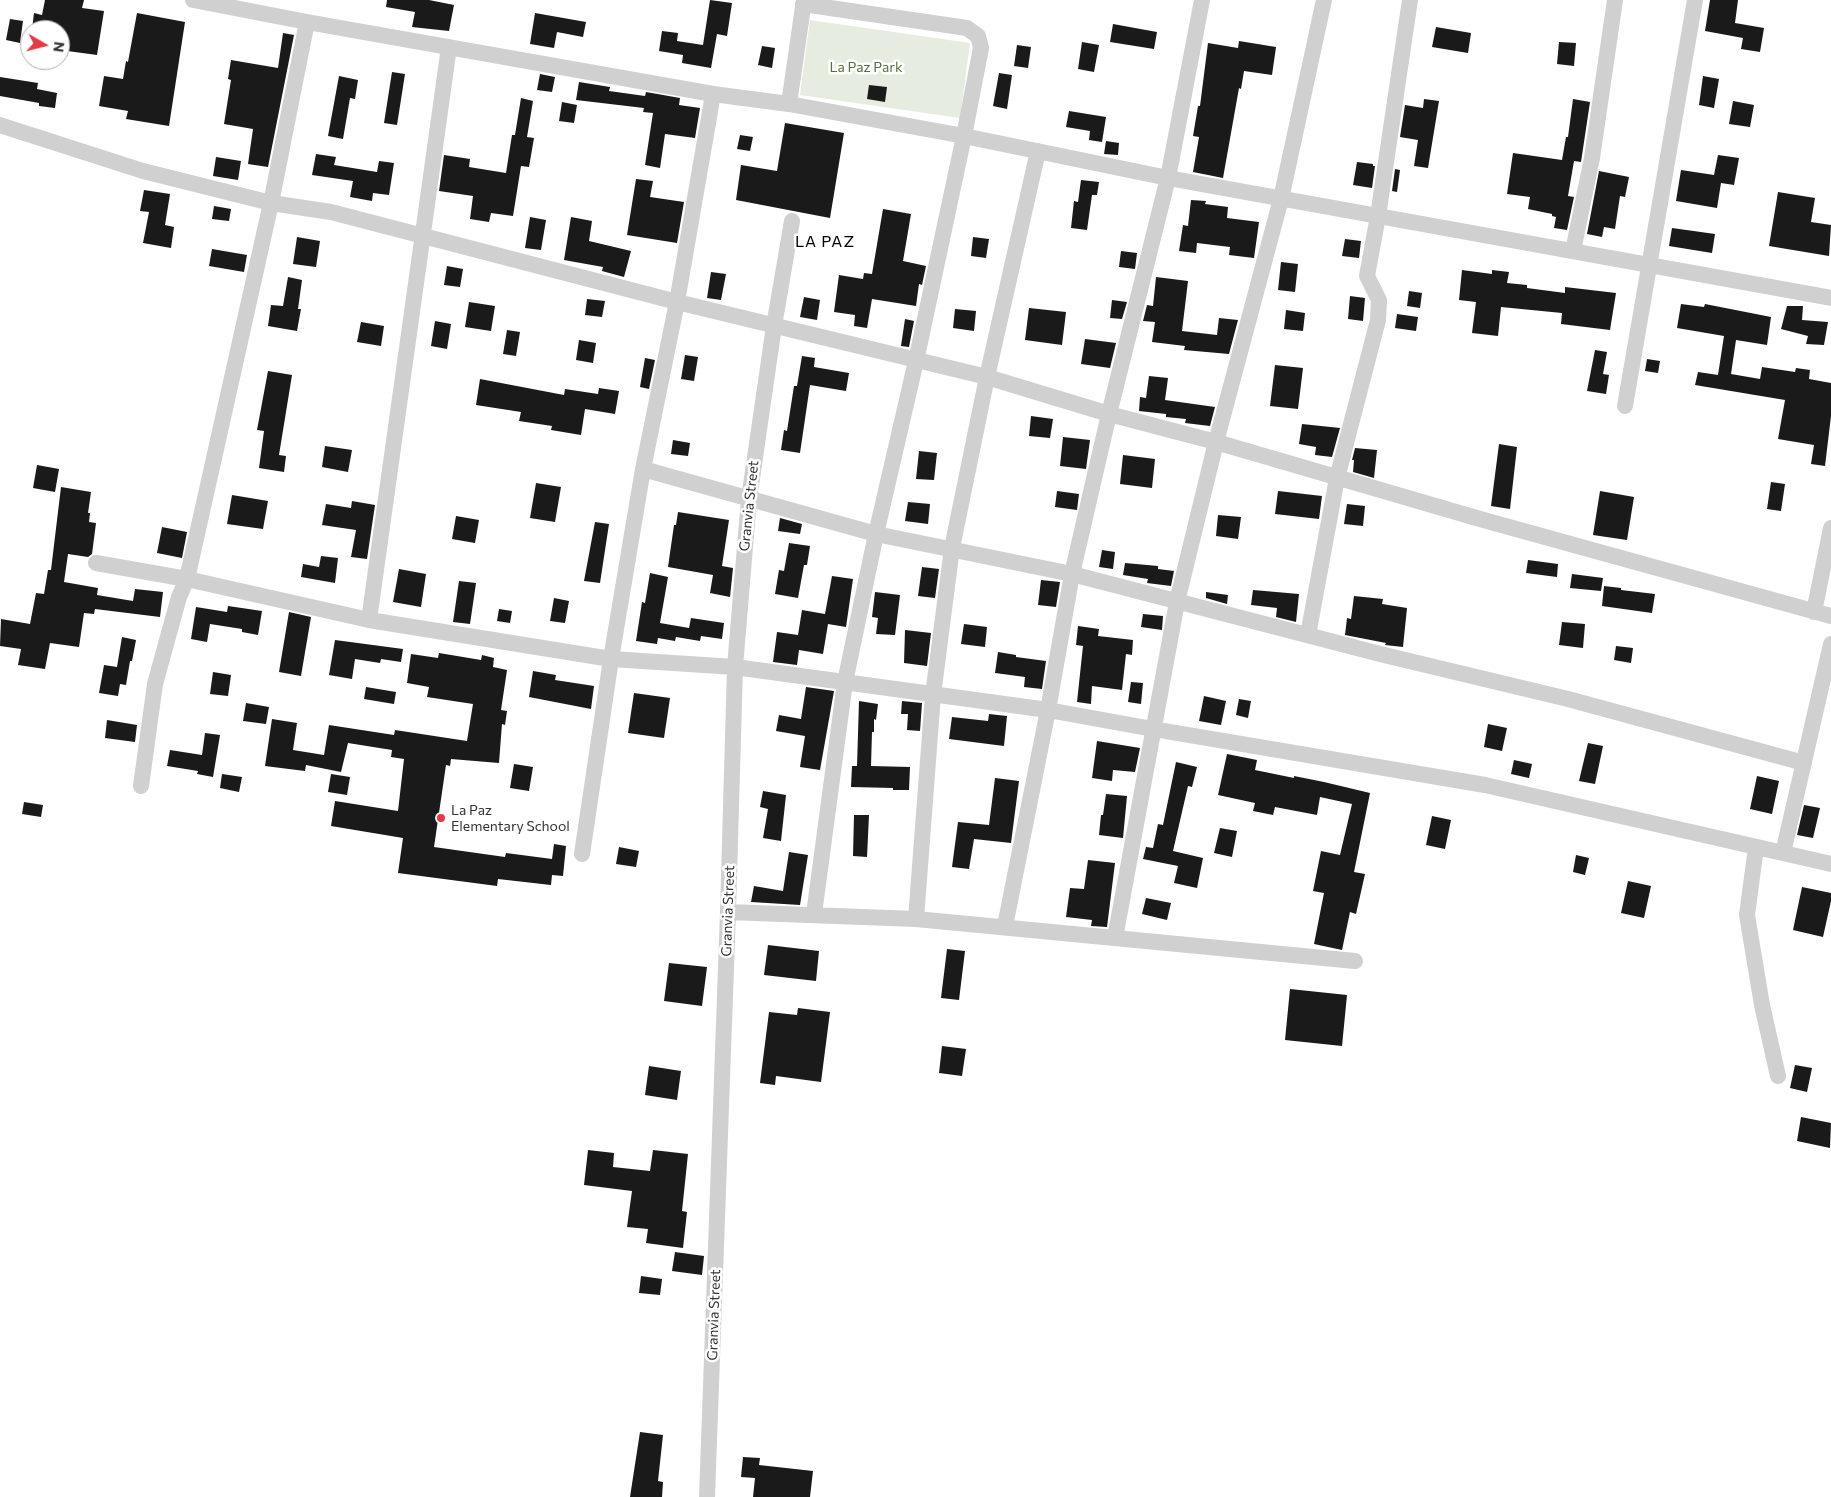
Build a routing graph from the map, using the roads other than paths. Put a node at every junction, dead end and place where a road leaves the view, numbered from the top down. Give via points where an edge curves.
1 (193, 0) edge
2 (1202, 0) edge
3 (1324, 0) edge
4 (1410, 0) edge
5 (1615, 0) edge
6 (1695, 0) edge
7 (803, 2) edge
8 (307, 22) junction
9 (448, 47) junction
10 (713, 94) junction
11 (789, 104) junction
12 (0, 125) edge
13 (964, 136) junction
14 (1038, 151) junction
15 (1168, 178) junction
16 (1281, 199) junction
17 (271, 203) junction
18 (1378, 216) junction
19 (792, 220) dead end
20 (423, 237) junction
21 (1574, 251) junction
22 (1650, 265) junction
23 (1831, 298) edge
24 (677, 302) junction
25 (774, 326) junction
26 (916, 361) junction
27 (987, 377) junction
28 (1625, 406) dead end
29 (1109, 414) junction
30 (1216, 442) junction
31 (643, 469) junction
32 (1337, 478) junction
33 (749, 498) junction
34 (1831, 528) edge
35 (876, 534) junction
36 (952, 548) junction
37 (96, 564) dead end
38 (1072, 574) junction
39 (187, 580) junction
40 (1177, 602) junction
41 (1814, 612) junction
42 (1831, 616) edge
43 (369, 620) junction
44 (1308, 635) junction
45 (1831, 644) edge
46 (611, 659) junction
47 (734, 667) junction
48 (846, 682) junction
49 (933, 694) junction
50 (1048, 710) junction
51 (1153, 729) junction
52 (1804, 763) junction
53 (141, 786) dead end
54 (1756, 847) junction
55 (1783, 853) junction
56 (582, 854) dead end
57 (1831, 864) edge
58 (728, 912) junction
59 (814, 914) junction
60 (916, 918) junction
61 (1005, 926) junction
62 (1115, 938) junction
63 (1355, 961) dead end
64 (1778, 1076) dead end
65 (707, 1497) edge

1 - 8 street
2 - 15 street
3 - 16 street
4 - 18 street
5 - 21 street via 1592,158
6 - 22 street
7 - 11 street
7 - 13 street via 954,25 978,36 981,48
8 - 9 street
8 - 17 street
9 - 10 street
9 - 20 street
10 - 11 street
10 - 24 street
11 - 13 street
12 - 17 street via 142,171
13 - 14 street
13 - 26 street
14 - 15 street
14 - 27 street
15 - 16 street
15 - 29 street
16 - 18 street
16 - 30 street
17 - 20 street via 331,212
17 - 39 street
18 - 21 street
18 - 32 street via 1367,276 1379,300 1378,320
19 - 25 street, Granvia Street
20 - 24 street
20 - 43 street
21 - 22 street
22 - 23 street
22 - 28 street
24 - 25 street
24 - 31 street
25 - 26 street
25 - 33 street, Granvia Street
26 - 27 street
26 - 35 street
27 - 29 street
27 - 36 street
29 - 30 street
29 - 38 street
30 - 32 street
30 - 40 street
31 - 33 street
31 - 46 street
32 - 41 street
32 - 44 street
33 - 35 street
33 - 47 street, Granvia Street
34 - 41 street
35 - 36 street
35 - 48 street
36 - 38 street
36 - 49 street
37 - 39 street
38 - 40 street
38 - 50 street
39 - 43 street
39 - 53 street via 179,597 155,684
40 - 44 street
40 - 51 street
41 - 42 street
43 - 46 street
44 - 52 street via 1568,699
45 - 52 street
46 - 47 street
46 - 56 street
47 - 48 street
47 - 58 street, Granvia Street
48 - 49 street
48 - 59 street
49 - 50 street
49 - 60 street
50 - 51 street
50 - 61 street
51 - 54 street via 1485,785
51 - 62 street
52 - 55 street
54 - 55 street
54 - 64 street via 1747,915
55 - 57 street
58 - 59 street
58 - 65 street, Granvia Street
59 - 60 street
60 - 61 street
61 - 62 street
62 - 63 street

